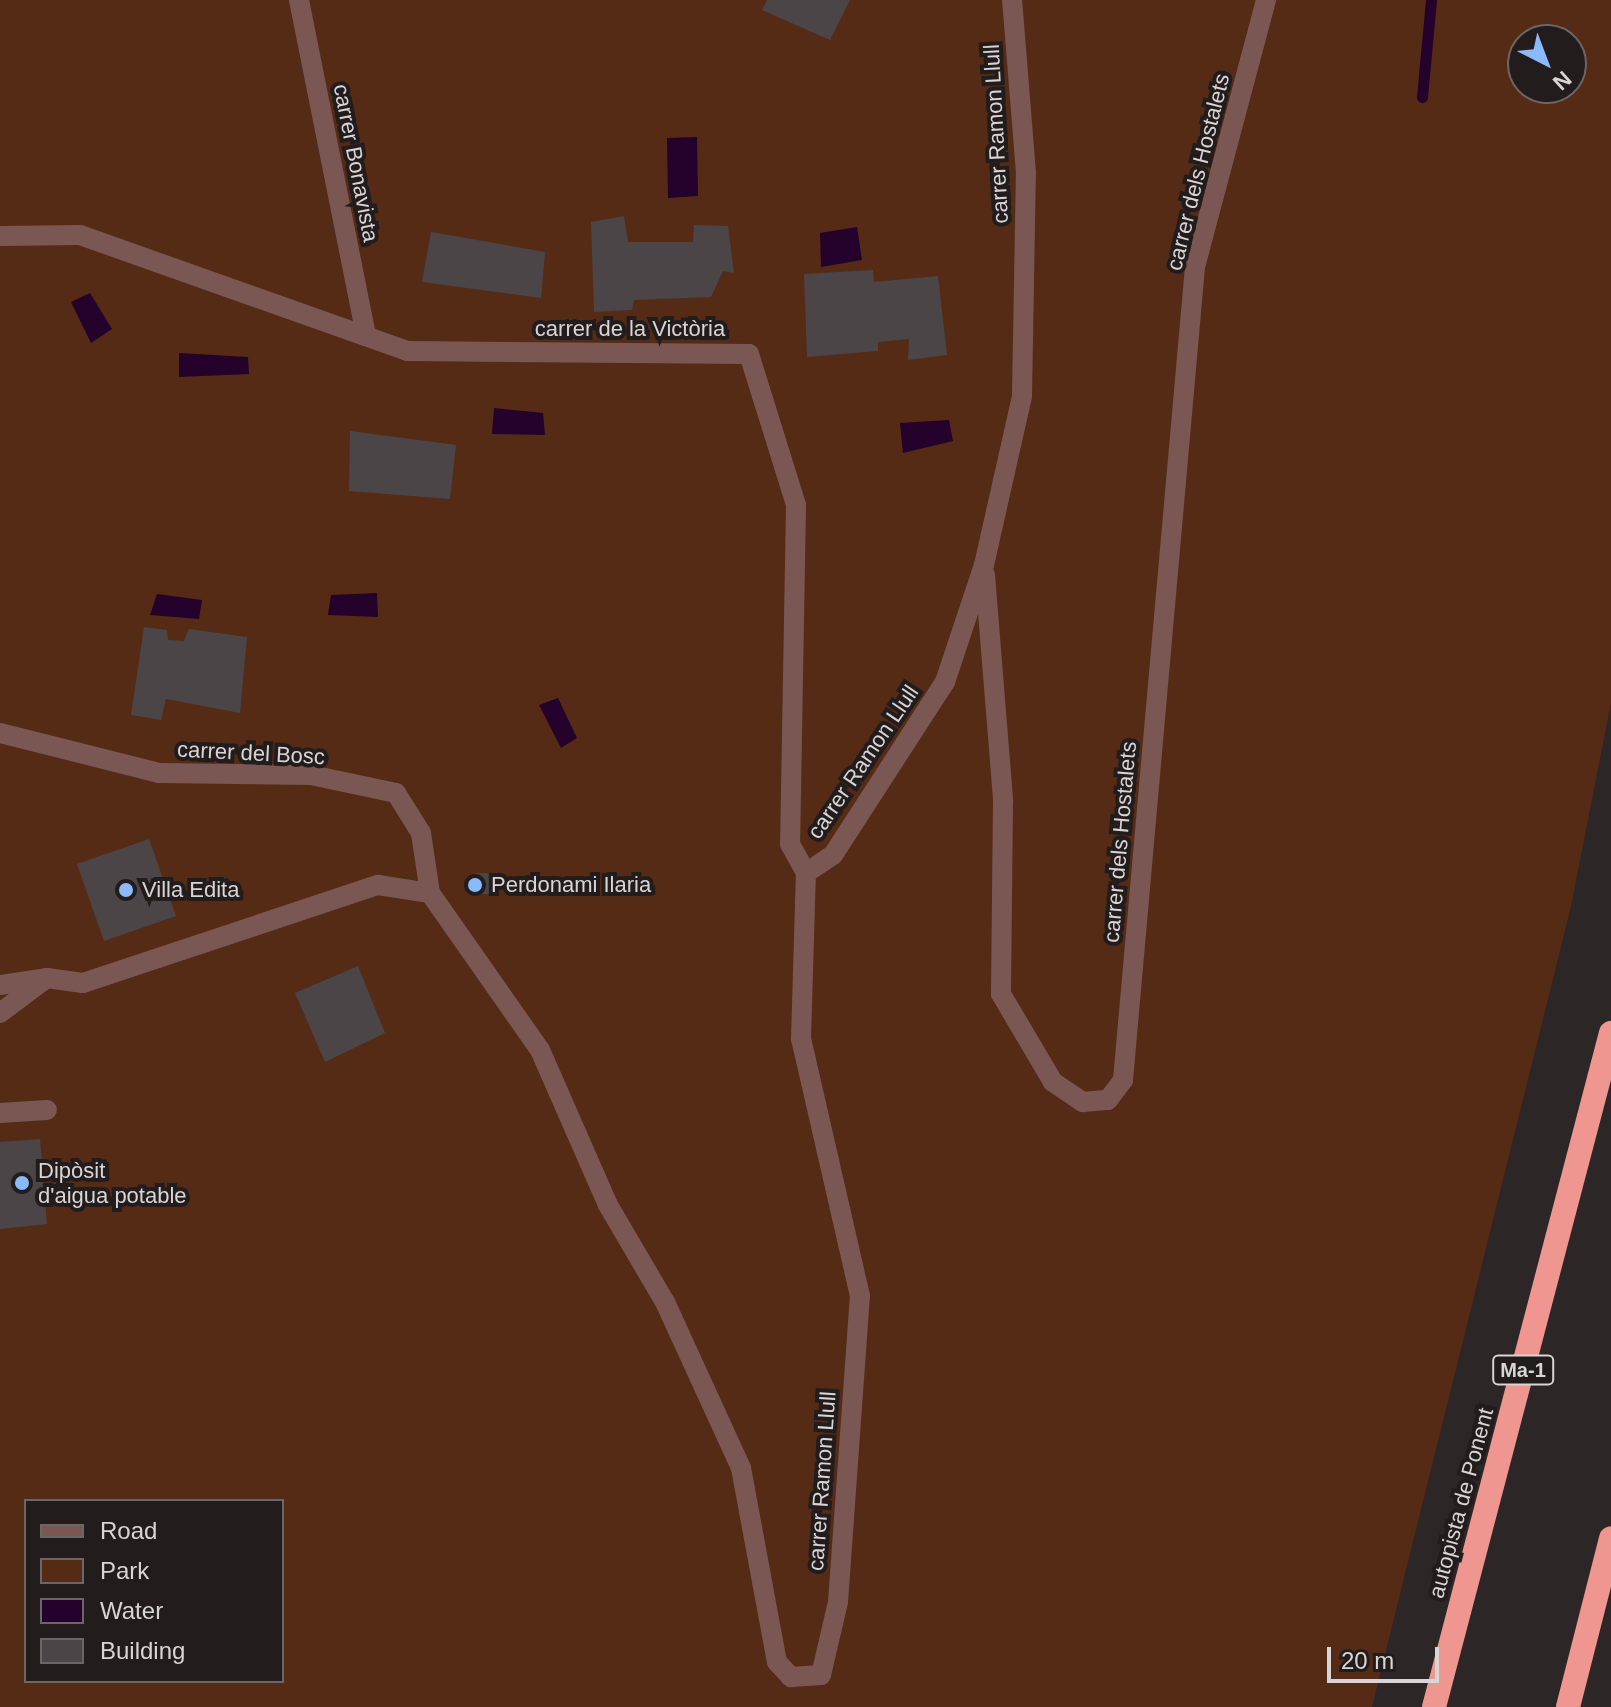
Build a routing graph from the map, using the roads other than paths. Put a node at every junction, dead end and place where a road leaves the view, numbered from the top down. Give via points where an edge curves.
1 (299, 0) edge
2 (1012, 0) edge
3 (1266, 0) edge
4 (0, 236) edge
5 (366, 336) junction
6 (984, 565) junction
7 (0, 733) edge
8 (806, 873) junction
9 (430, 893) junction
10 (47, 978) junction
11 (0, 985) edge
12 (0, 1013) edge
13 (1611, 1033) edge
14 (47, 1110) dead end
15 (0, 1113) edge
16 (1611, 1538) edge
17 (1434, 1707) edge
18 (1568, 1707) edge

1 - 5 street, carrer Bonavista
2 - 6 street, carrer Ramon Llull via 1026,173 1022,396
3 - 6 street, carrer dels Hostalets via 1195,267 1123,1080 1108,1100 1083,1102 1053,1082 1001,994 1003,801
4 - 5 street, carrer de la Victòria via 80,235
5 - 8 street, carrer de la Victòria via 407,351 749,354 796,505 790,844
6 - 8 street, carrer Ramon Llull via 945,682 833,855
7 - 9 street, carrer del Bosc via 159,773 311,775 396,793 421,833
8 - 9 street, carrer Ramon Llull via 801,1039 860,1296 838,1602 829,1662 809,1681 791,1677 777,1662 741,1468 665,1302 608,1205 540,1050
9 - 10 street via 378,885 83,983
10 - 11 street
10 - 12 street
13 - 17 highway, autopista de Ponent / Ma-1
14 - 15 street
16 - 18 highway

